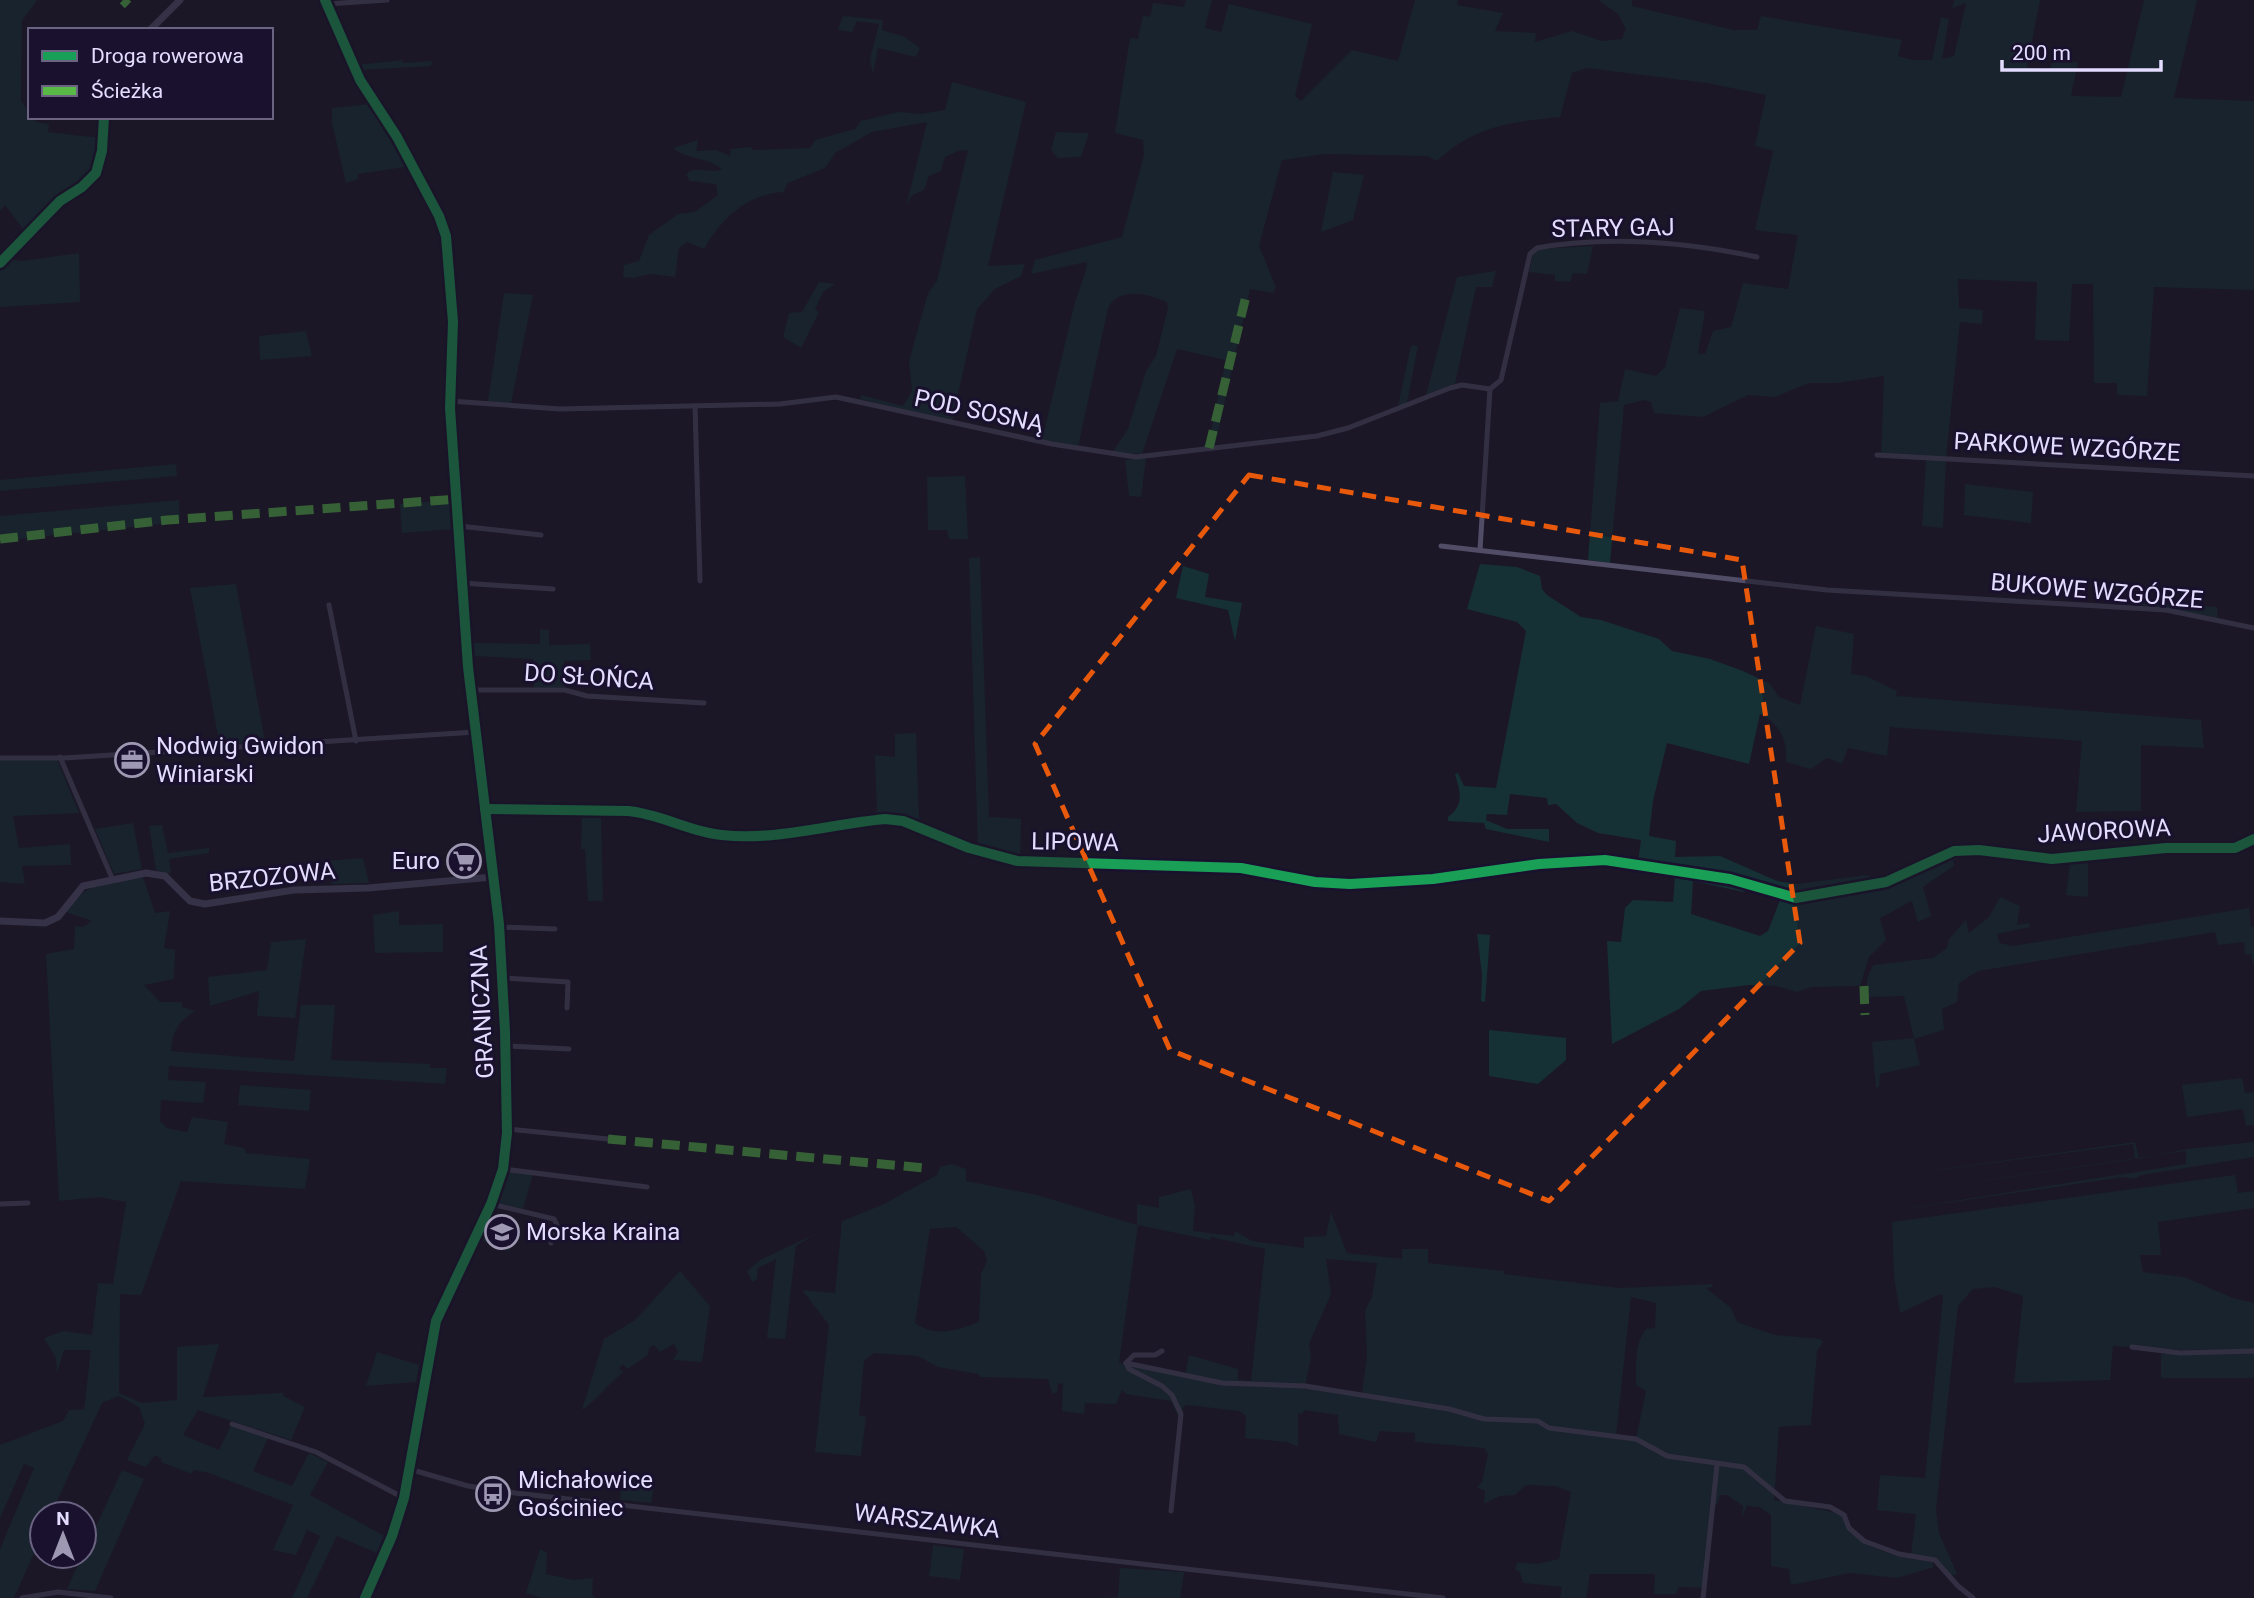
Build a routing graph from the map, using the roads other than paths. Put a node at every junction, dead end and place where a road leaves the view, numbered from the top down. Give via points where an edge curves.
1 (180, 0) edge
2 (387, 0) edge
3 (326, 2) edge
4 (152, 28) edge
5 (104, 119) edge
6 (1757, 257) dead end
7 (0, 263) edge
8 (1490, 389) junction
9 (450, 401) junction
10 (695, 406) junction
11 (1877, 455) dead end
12 (2254, 476) edge
13 (459, 526) junction
14 (541, 535) dead end
15 (1441, 546) dead end
16 (1480, 550) junction
17 (700, 581) dead end
18 (463, 583) junction
19 (553, 589) dead end
20 (329, 605) dead end
21 (2254, 628) edge
22 (471, 690) junction
23 (704, 703) dead end
24 (476, 732) junction
25 (356, 741) junction
26 (60, 757) junction
27 (0, 758) edge
28 (485, 809) junction
29 (2254, 839) edge
30 (1672, 870) joint
31 (493, 877) junction
32 (112, 878) junction
33 (0, 921) edge
34 (499, 927) junction
35 (555, 929) dead end
36 (502, 978) junction
37 (567, 1008) dead end
38 (506, 1046) junction
39 (569, 1049) dead end
40 (507, 1129) junction
41 (608, 1139) dead end
42 (503, 1169) junction
43 (647, 1187) dead end
44 (28, 1203) dead end
45 (0, 1204) edge
46 (491, 1204) junction
47 (551, 1243) dead end
48 (2132, 1348) dead end
49 (1162, 1351) dead end
50 (2254, 1351) edge
51 (1126, 1363) junction
52 (232, 1424) dead end
53 (1717, 1465) junction
54 (409, 1469) junction
55 (404, 1498) junction
56 (1171, 1511) dead end
57 (22, 1598) edge
58 (111, 1598) edge
59 (365, 1598) edge
60 (1443, 1598) edge
61 (1703, 1598) edge
62 (1973, 1598) edge

1 - 4 street
2 - 3 street
3 - 9 street, GRANICZNA via 360,80 397,136 446,236 453,322
5 - 7 street via 96,173 60,201
6 - 8 street, STARY GAJ via 1656,242 1537,248 1530,254 1501,380
8 - 10 street, POD SOSNĄ via 1450,388 1317,436 1136,457 1027,439 836,397
8 - 16 street
9 - 10 street, POD SOSNĄ via 560,409
9 - 13 street, GRANICZNA
10 - 17 street
11 - 12 street, PARKOWE WZGÓRZE
13 - 14 street
13 - 18 street, GRANICZNA
15 - 16 street, BUKOWE WZGÓRZE
16 - 21 street, BUKOWE WZGÓRZE via 1827,590 2166,610
18 - 19 street
18 - 22 street, GRANICZNA
20 - 25 street
22 - 23 street, DO SŁOŃCA via 565,690 587,696
22 - 24 street, GRANICZNA
24 - 25 street
24 - 28 street, GRANICZNA
25 - 26 street
26 - 27 street
26 - 32 street
28 - 30 street, LIPOWA via 649,813 724,836 885,819 903,821 1017,862 1241,868 1350,884 1593,860
28 - 31 street, GRANICZNA
29 - 30 street, JAWOROWA via 2235,848 2166,848 2052,859 1954,850 1886,882 1812,898 1783,896 1730,879
31 - 32 street, BRZOZOWA via 294,890 205,904 190,901 165,876 146,873
31 - 34 street, GRANICZNA
32 - 33 street, BRZOZOWA via 83,886 58,918 44,923
34 - 35 street
34 - 36 street, GRANICZNA
36 - 37 street via 568,982
36 - 38 street, GRANICZNA
38 - 39 street
38 - 40 street, GRANICZNA
40 - 41 street
40 - 42 street, GRANICZNA
42 - 43 street
42 - 46 street, GRANICZNA
44 - 45 street
46 - 47 street via 554,1219 557,1225
46 - 54 street, GRANICZNA via 436,1321
48 - 50 street via 2180,1353
49 - 51 street via 1135,1354
51 - 53 street via 1222,1384 1305,1386 1484,1419 1538,1421 1549,1428 1636,1439 1667,1456
51 - 56 street via 1129,1370 1163,1386 1181,1414
52 - 55 street via 316,1452
53 - 61 street
53 - 62 street via 1744,1467 1785,1501 1830,1507 1875,1547 1935,1560
54 - 55 street, GRANICZNA
54 - 60 street, WARSZAWKA via 468,1486 515,1493
55 - 59 street, GRANICZNA
57 - 58 street via 58,1592

